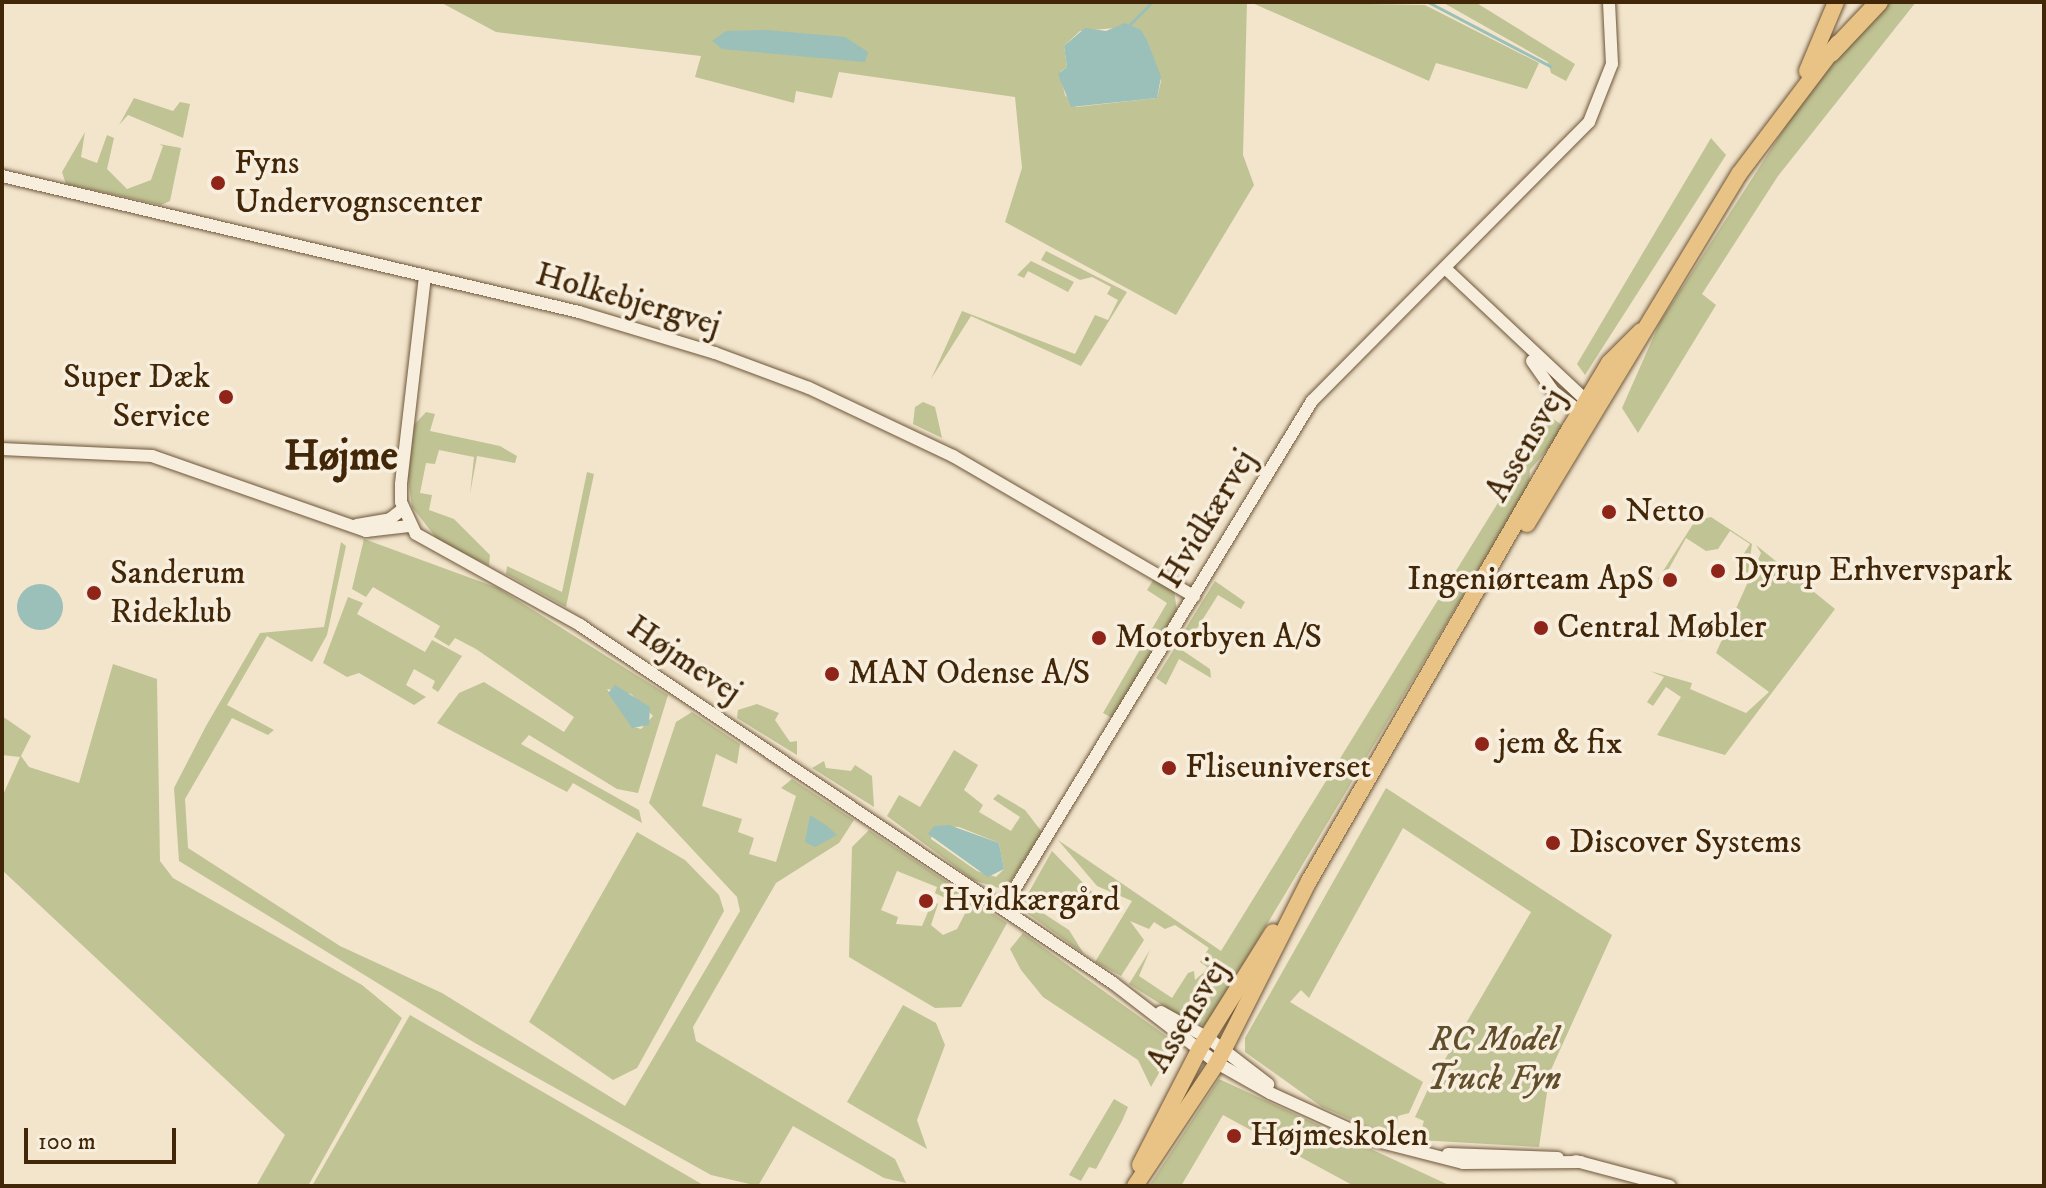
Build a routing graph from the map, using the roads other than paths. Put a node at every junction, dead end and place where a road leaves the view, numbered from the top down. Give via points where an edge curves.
1 (1609, 2) edge
2 (1836, 2) edge
3 (1868, 2) edge
4 (1879, 2) edge
5 (1831, 53) junction
6 (1797, 91) junction
7 (2, 176) edge
8 (1445, 268) junction
9 (425, 276) junction
10 (1589, 411) junction
11 (2, 449) edge
12 (403, 509) junction
13 (357, 525) junction
14 (409, 526) junction
15 (1194, 596) junction
16 (1309, 881) junction
17 (1003, 908) junction
18 (1212, 1051) junction
19 (1132, 1186) edge
20 (1670, 1186) edge

1 - 8 street, Hvidkærvej via 1612,64 1589,122
2 - 6 main road, Assensvej
3 - 5 main road, Assensvej
4 - 5 highway
5 - 6 main road, Assensvej
6 - 10 main road, Assensvej via 1641,331 1609,363
7 - 9 street, Holkebjergvej
8 - 10 street
8 - 15 street, Hvidkærvej via 1312,401
9 - 12 street via 401,485
9 - 15 street, Holkebjergvej via 643,329 809,388 1009,485
10 - 16 main road, Assensvej
11 - 13 street via 152,456 240,491
12 - 13 street via 390,519
12 - 14 street
13 - 14 street via 378,532
14 - 17 street, Højmevej via 434,547 580,625
15 - 17 street, Hvidkærvej
16 - 18 main road, Assensvej
16 - 18 main road, Assensvej via 1282,919
17 - 18 street, Højmevej
18 - 19 main road, Assensvej
18 - 20 street, Højmevej via 1287,1100 1345,1129 1429,1154 1486,1164 1581,1162

